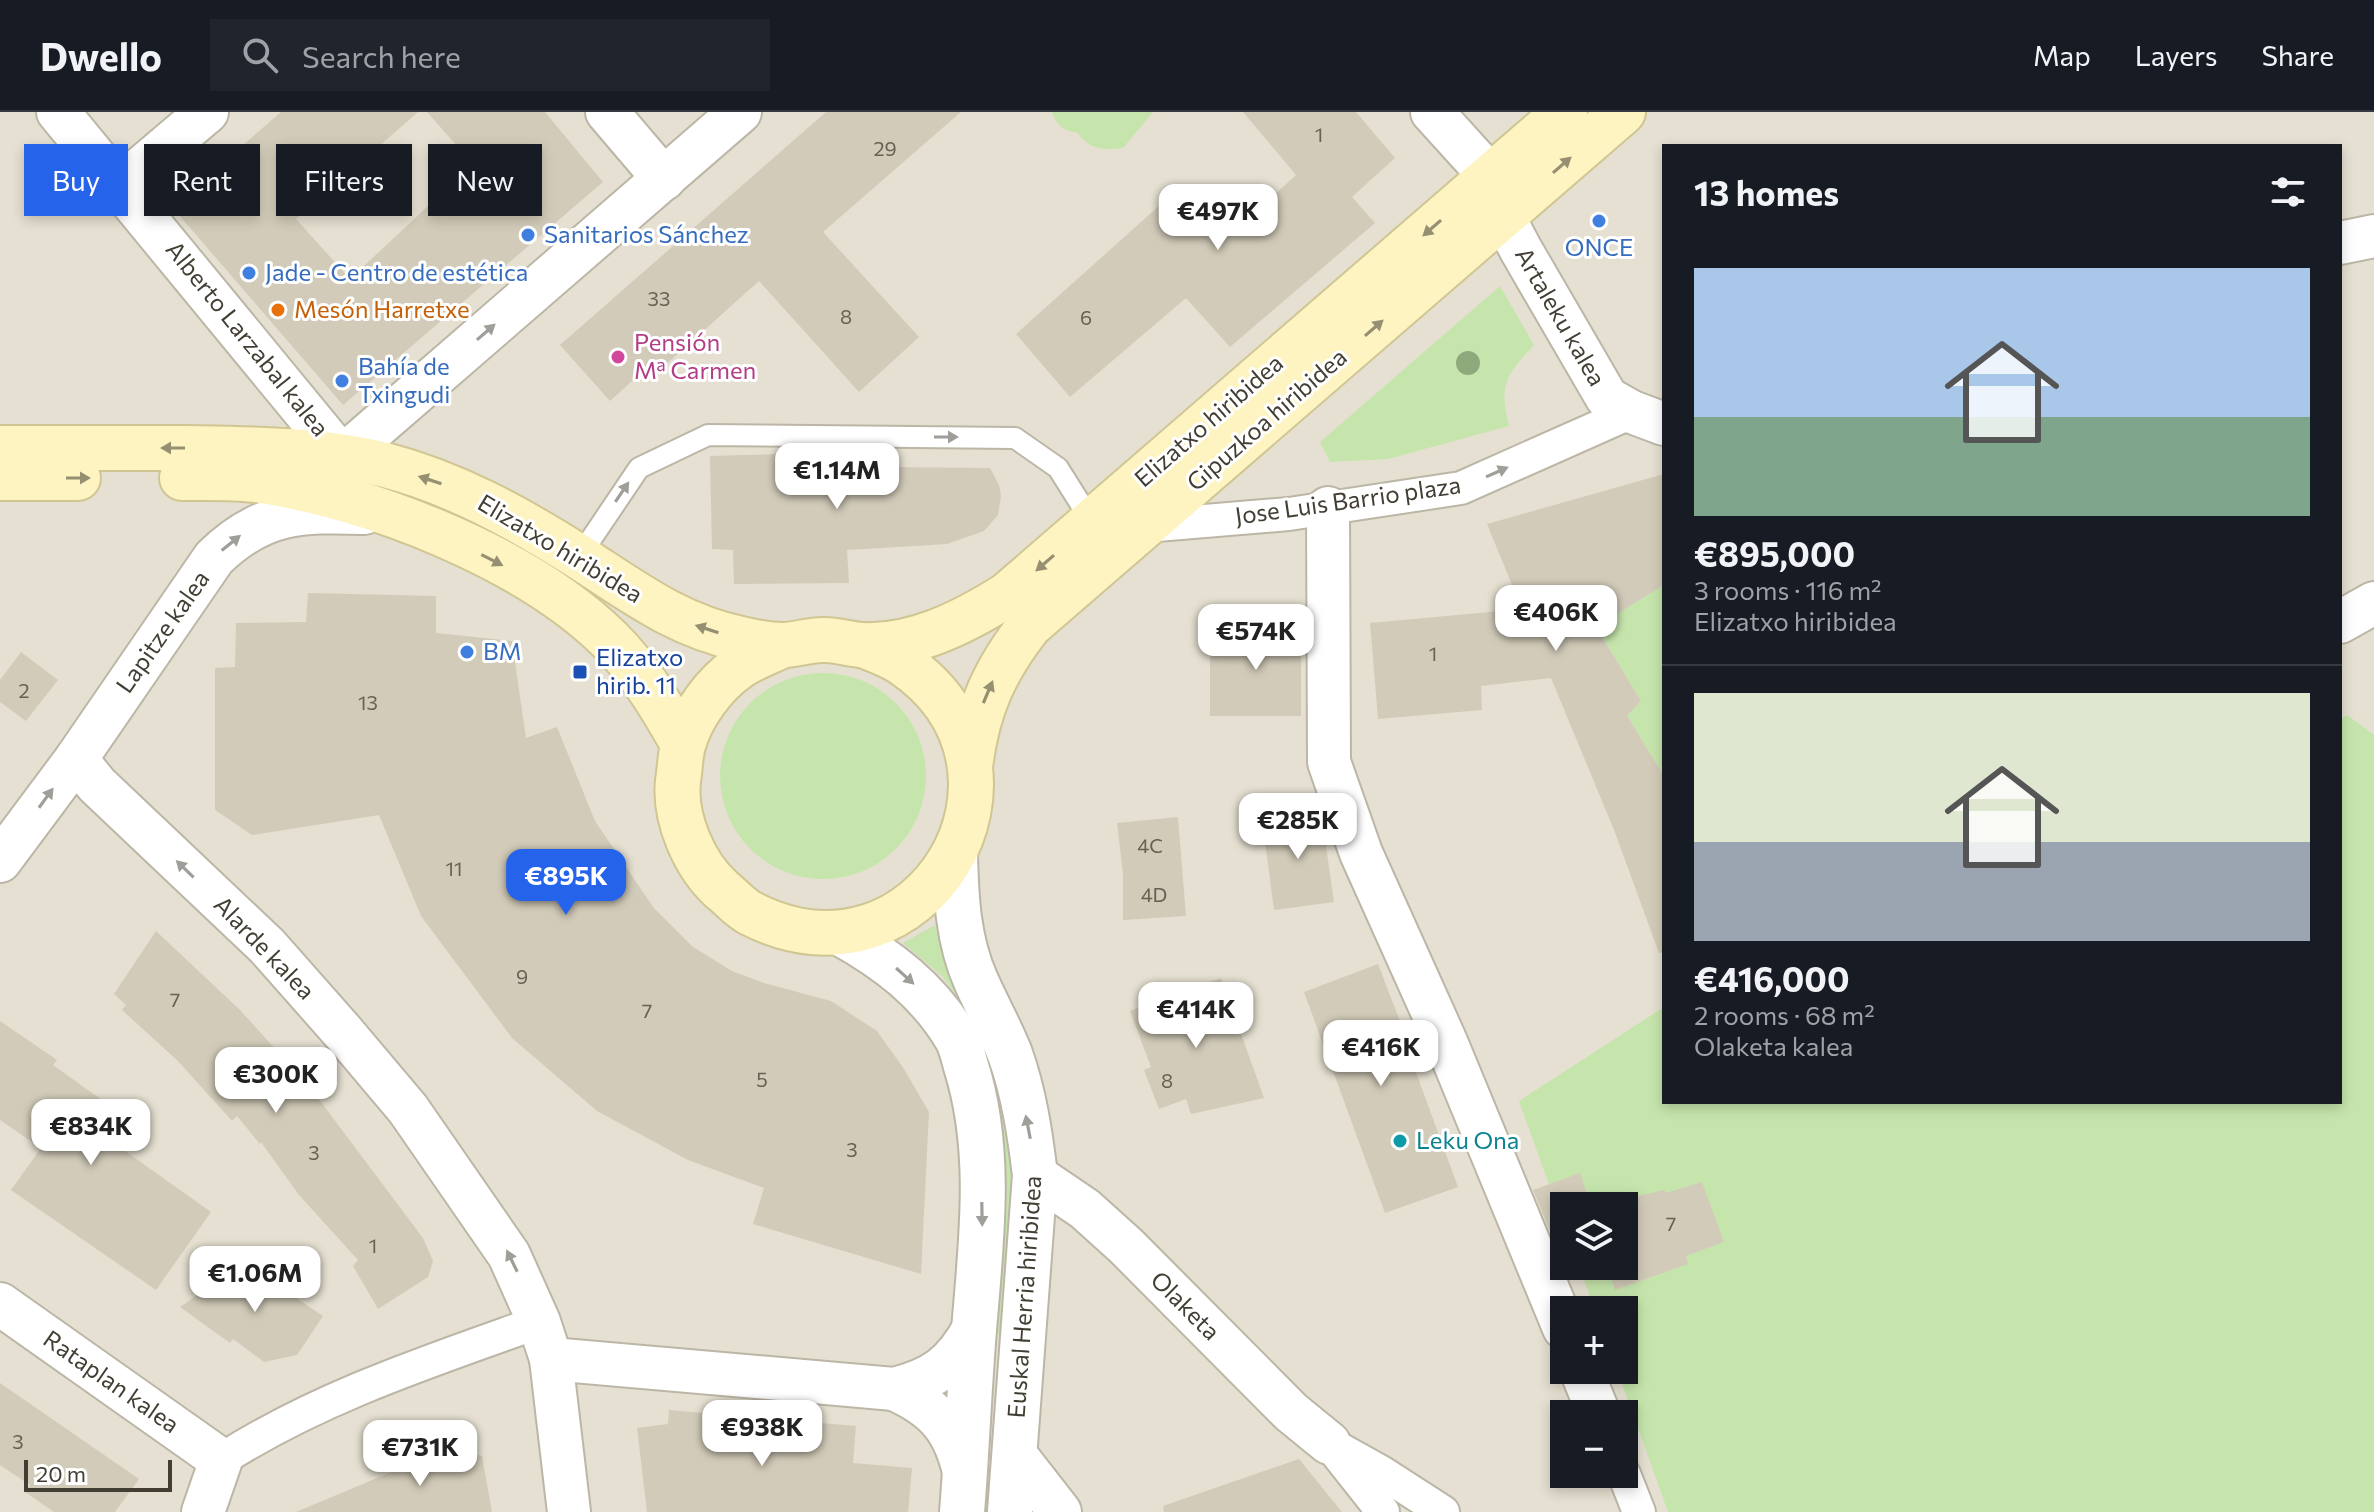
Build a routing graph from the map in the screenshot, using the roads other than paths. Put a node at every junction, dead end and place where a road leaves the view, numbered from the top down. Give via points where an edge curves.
1 (58, 112) edge
2 (207, 112) edge
3 (607, 112) edge
4 (740, 112) edge
5 (1432, 112) edge
6 (1565, 112) edge
7 (1623, 112) edge
8 (86, 144) edge
9 (128, 179) edge
10 (664, 179) junction
11 (128, 194) edge
12 (1497, 196) junction
13 (2374, 236) edge
14 (2342, 243) edge
15 (1648, 418) edge
16 (0, 448) edge
17 (342, 457) junction
18 (0, 478) edge
19 (1328, 508) junction
20 (392, 515) junction
21 (1092, 522) junction
22 (1145, 526) junction
23 (579, 557) junction
24 (2374, 603) edge
25 (2342, 621) edge
26 (783, 645) junction
27 (863, 645) junction
28 (683, 744) junction
29 (76, 759) junction
30 (970, 767) junction
31 (955, 854) junction
32 (0, 861) edge
33 (840, 933) junction
34 (1035, 1175) junction
35 (1551, 1296) edge
36 (0, 1304) edge
37 (974, 1328) junction
38 (545, 1340) junction
39 (894, 1389) junction
40 (1329, 1443) junction
41 (1014, 1453) junction
42 (221, 1460) junction
43 (1630, 1488) edge
44 (963, 1494) edge
45 (203, 1512) edge
46 (569, 1512) edge
47 (1010, 1512) edge
48 (1060, 1512) edge
49 (1383, 1512) edge
50 (1443, 1512) edge
51 (1639, 1512) edge

1 - 8 street, Alberto Larzabal kalea
2 - 9 street
3 - 10 street
4 - 10 street
5 - 12 street, Artaleku kalea
6 - 12 main road, Gipuzkoa hiribidea
12 -> 7 main road, Gipuzkoa hiribidea
17 -> 10 street
11 - 17 street, Alberto Larzabal kalea
12 - 15 street, Artaleku kalea via 1555,311 1607,398
12 -> 21 main road, Elizatxo hiribidea
22 -> 12 main road, Gipuzkoa hiribidea
13 - 14 street
19 -> 15 street, Jose Luis Barrio plaza via 1461,488
17 -> 16 main road, Elizatxo hiribidea via 257,449
23 -> 17 main road, Elizatxo hiribidea via 466,493 385,465
18 -> 20 main road, Elizatxo hiribidea via 254,480
19 - 22 street, Jose Luis Barrio plaza
19 - 35 street via 1329,762 1361,853
20 -> 28 main road, Elizatxo hiribidea via 520,575 579,614 631,663
29 -> 20 street, Lapitze kalea via 214,558 231,542 279,517 315,511
23 -> 21 lane via 639,468 708,435 1015,438 1058,468
21 -> 27 main road, Elizatxo hiribidea via 1007,595 975,615 902,641
30 -> 22 main road, Gipuzkoa hiribidea via 980,711 1008,653 1030,625
26 -> 23 main road, Elizatxo hiribidea via 702,628 664,612
24 - 25 street
26 - 27 main road, Elizatxo hiribidea via 823,640
26 - 28 main road, Elizatxo hiribidea via 739,667 705,700
27 - 30 main road, Elizatxo hiribidea via 900,661 934,689 958,725
28 - 33 main road, Elizatxo hiribidea via 677,791 687,839 711,880 748,912 792,930
32 -> 29 street, Lapitze kalea
38 -> 29 street, Alarde kalea via 509,1255 408,1109 267,946
30 - 31 main road, Elizatxo hiribidea via 970,812
31 - 33 main road, Elizatxo hiribidea via 927,893 887,921
34 -> 31 street, Euskal Herria hiribidea via 1010,1055 962,938
33 -> 37 street, Euskal Herria hiribidea via 907,977 957,1039 981,1134 982,1246
34 - 40 street, Olaketa via 1095,1218
34 - 41 street, Euskal Herria hiribidea
36 - 42 street, Rataplan kalea
37 - 39 street via 943,1369
37 - 44 street, Euskal Herria hiribidea
38 - 39 street
38 - 42 street via 373,1381
38 - 46 street, Alarde kalea
39 - 44 street via 942,1421 953,1437
40 - 49 street
40 - 50 street
41 - 47 street, Euskal Herria hiribidea
41 - 48 street
42 - 45 street
43 - 51 street

